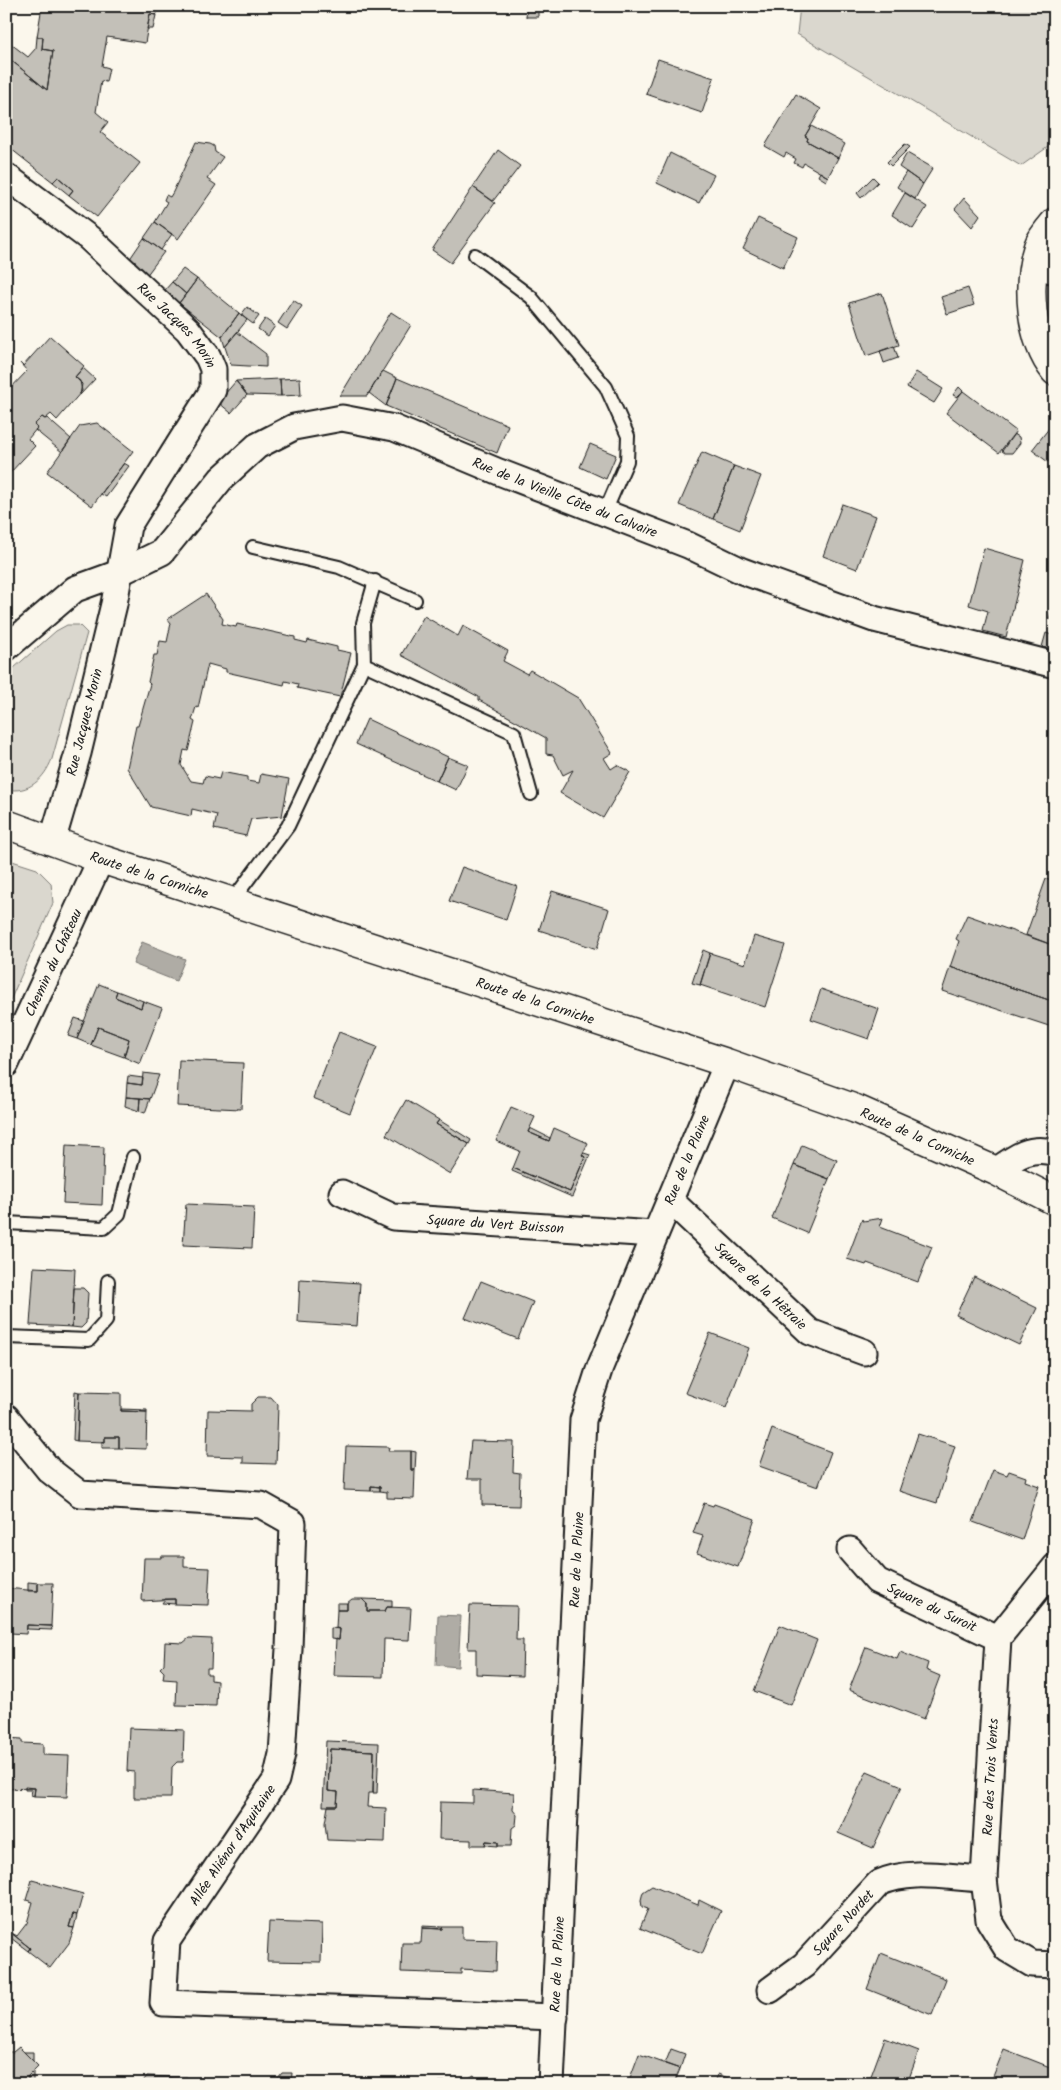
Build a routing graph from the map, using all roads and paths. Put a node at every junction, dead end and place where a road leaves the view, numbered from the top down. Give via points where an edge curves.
1 (6, 176) edge
2 (1055, 222) edge
3 (474, 255) dead end
4 (1044, 268) edge
5 (1055, 370) edge
6 (605, 512) junction
7 (253, 547) dead end
8 (119, 573) junction
9 (375, 581) junction
10 (415, 600) dead end
11 (6, 648) edge
12 (364, 664) junction
13 (1055, 665) edge
14 (531, 794) dead end
15 (6, 824) edge
16 (52, 842) junction
17 (101, 859) junction
18 (232, 901) junction
19 (727, 1063) junction
20 (6, 1064) edge
21 (1055, 1153) edge
22 (132, 1157) dead end
23 (996, 1171) junction
24 (342, 1193) dead end
25 (670, 1200) junction
26 (1055, 1202) edge
27 (6, 1223) edge
28 (654, 1234) junction
29 (108, 1281) dead end
30 (6, 1337) edge
31 (864, 1352) dead end
32 (6, 1417) edge
33 (850, 1550) dead end
34 (1055, 1567) edge
35 (998, 1638) junction
36 (984, 1879) junction
37 (1055, 1965) edge
38 (770, 1990) dead end
39 (556, 2018) junction
40 (551, 2084) edge

1 - 8 street, Rue Jacques Morin via 89,238 188,330 214,369 213,390 128,526
2 - 4 street via 1038,246
3 - 6 lane via 531,297 606,387 628,436 627,461
4 - 5 street via 1030,292 1036,331
6 - 8 street, Rue de la Vieille Côte du Calvaire via 394,428 342,418 294,427 257,446 220,479 162,552
6 - 13 street, Rue de la Vieille Côte du Calvaire via 688,545 742,571 874,619
7 - 9 lane via 339,567
8 - 11 street via 75,589
8 - 16 street, Rue Jacques Morin via 78,753
9 - 10 lane
9 - 12 lane via 363,622
12 - 14 lane via 514,733
12 - 18 lane via 288,826
15 - 16 street, Route de la Corniche
16 - 17 street, Route de la Corniche
17 - 18 street, Route de la Corniche
17 - 20 street, Chemin du Château
18 - 19 street, Route de la Corniche
19 - 23 street, Route de la Corniche via 856,1109
19 - 25 street, Rue de la Plaine
21 - 23 street via 1040,1148 1014,1158
22 - 27 lane via 119,1214 104,1228
23 - 26 street, Route de la Corniche
24 - 28 street, Square du Vert Buisson via 393,1217
25 - 28 street, Rue de la Plaine
25 - 31 street, Square de la Hêtraie via 810,1332
28 - 39 street, Rue de la Plaine via 600,1367 583,1420
29 - 30 lane via 106,1321 89,1340
32 - 39 street, Allée Aliénor d'Aquitaine via 49,1470 80,1494 261,1504 293,1523 282,1754 276,1780 167,1941 163,2003
33 - 35 street, Square du Suroit via 877,1581
34 - 35 street
35 - 36 street, Rue des Trois Vents
36 - 37 street, Rue des Trois Vents via 988,1920 1007,1949 1032,1964
36 - 38 street, Square Nordet via 910,1875 879,1883 804,1966
39 - 40 street, Rue de la Plaine

